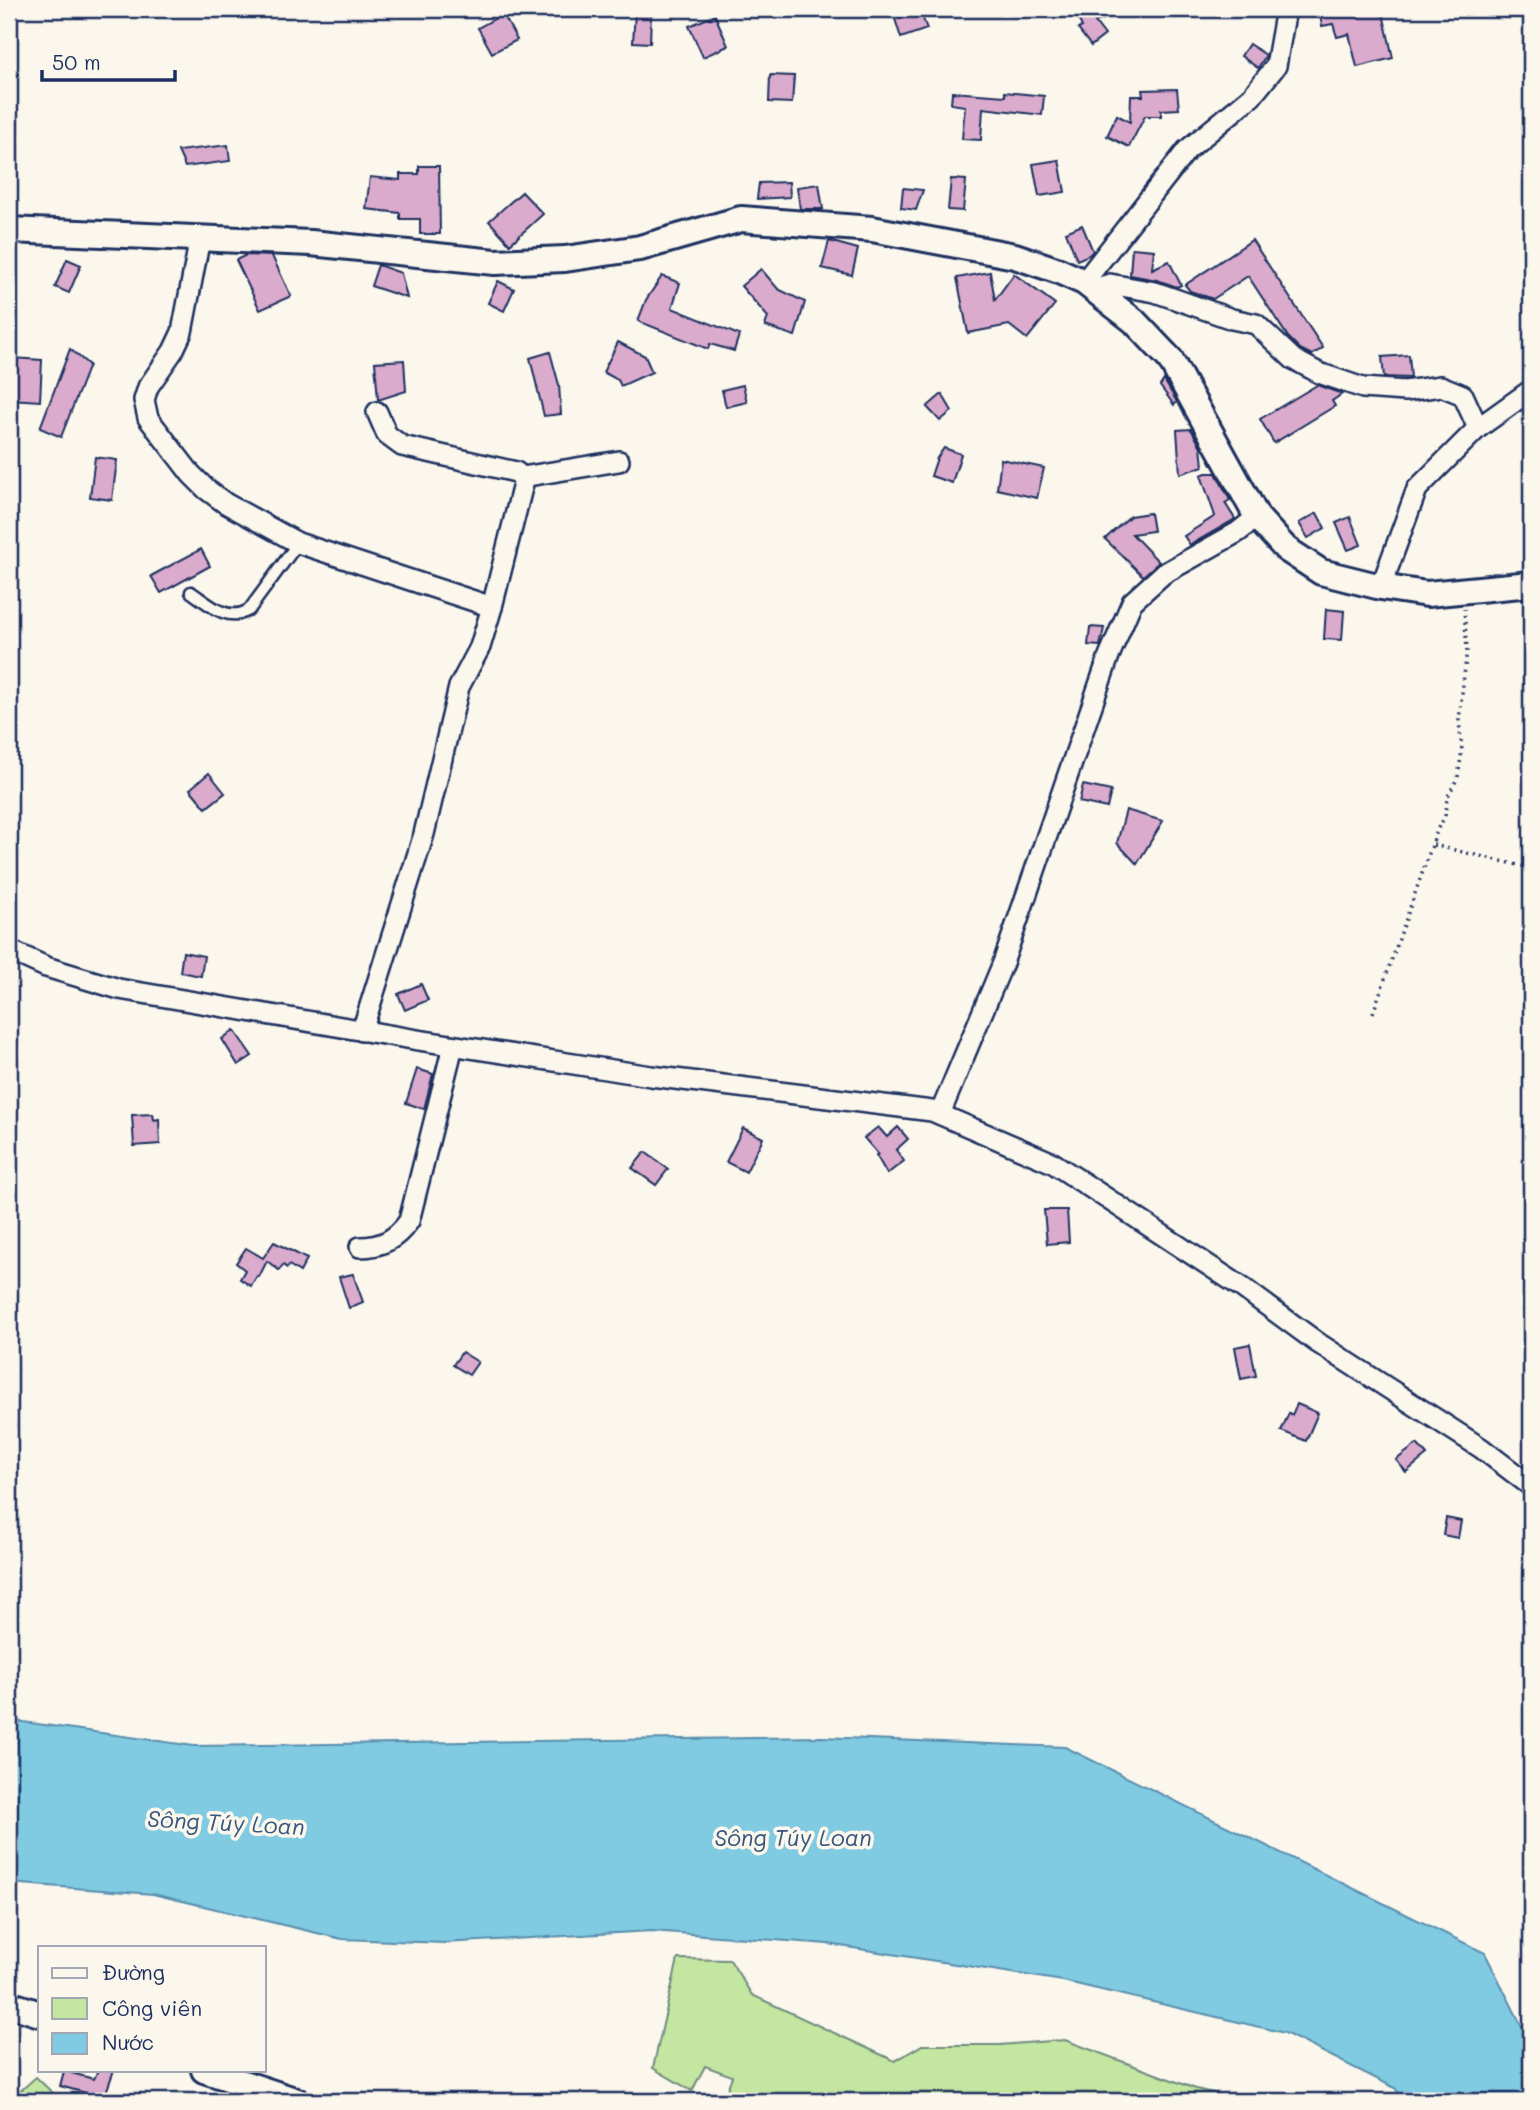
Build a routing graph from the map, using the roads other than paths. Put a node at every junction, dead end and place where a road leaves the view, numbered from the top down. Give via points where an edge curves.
1 (1286, 9) edge
2 (9, 230) edge
3 (200, 238) junction
4 (1088, 285) junction
5 (1531, 390) edge
6 (377, 412) dead end
7 (1478, 428) junction
8 (619, 461) dead end
9 (522, 477) junction
10 (1257, 517) junction
11 (298, 543) junction
12 (1531, 584) edge
13 (1381, 587) junction
14 (191, 592) dead end
15 (492, 607) junction
16 (9, 950) edge
17 (362, 1031) junction
18 (453, 1046) junction
19 (940, 1114) junction
20 (360, 1247) dead end
21 (1531, 1486) edge
22 (9, 2004) edge
23 (38, 2013) edge
24 (210, 2072) edge
25 (297, 2101) edge

1 - 4 street via 1276,66 1252,96 1187,150
2 - 3 street
3 - 4 street via 311,243 495,262 565,259 640,248 741,219 872,229 1015,256
3 - 11 street via 182,332 148,387 145,412 206,489
4 - 7 street via 1154,292 1256,324 1293,359 1363,388 1405,391 1441,386 1463,396
4 - 10 street via 1134,321 1170,359
5 - 7 street
6 - 9 street via 387,435 402,446
7 - 13 street via 1417,489
8 - 9 street
9 - 15 street
10 - 13 street via 1286,550 1321,572
10 - 19 street via 1163,573 1132,601 1007,950
11 - 14 lane via 241,615 221,612
11 - 15 street
12 - 13 street via 1427,594
15 - 17 street via 480,647 459,687 424,834
16 - 17 street via 46,967 119,989
17 - 18 street
18 - 19 street
18 - 20 street via 409,1221 393,1239
19 - 21 street via 1053,1163
22 - 23 street
24 - 25 street

